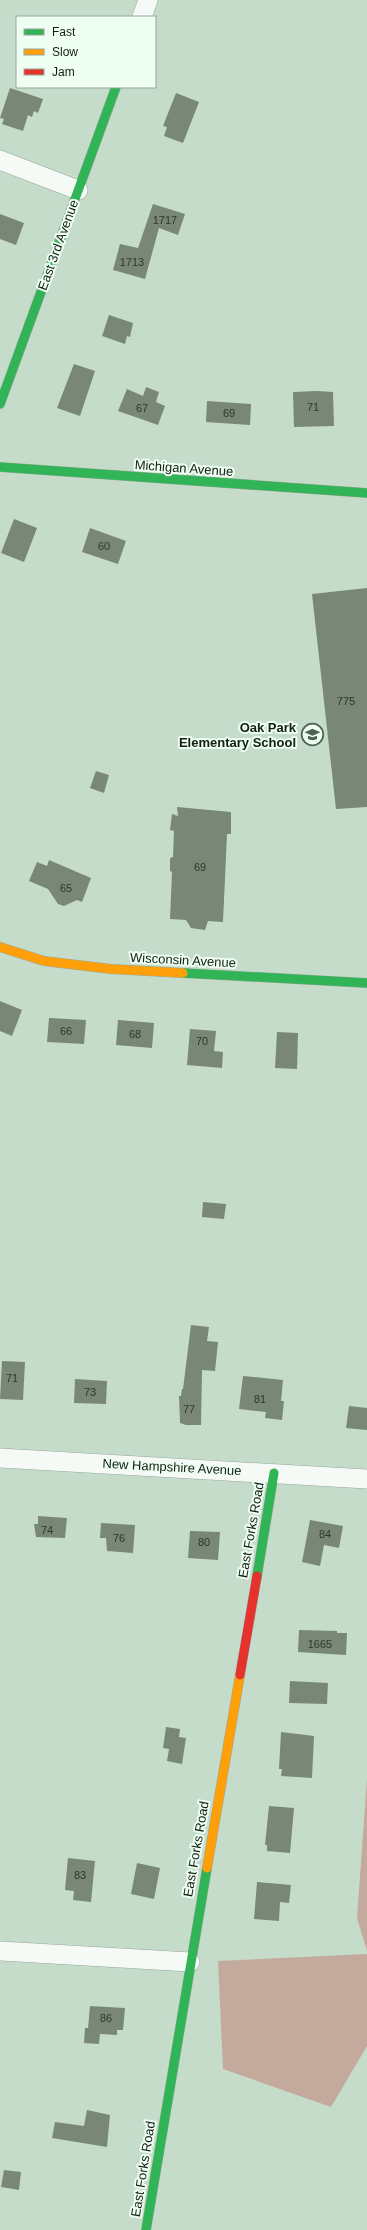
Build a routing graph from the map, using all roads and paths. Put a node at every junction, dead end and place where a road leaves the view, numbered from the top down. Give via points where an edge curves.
1 (148, 0) edge
2 (142, 16) edge
3 (116, 88) edge
4 (0, 160) edge
5 (78, 190) junction
6 (0, 404) edge
7 (0, 467) edge
8 (367, 493) edge
9 (0, 947) edge
10 (367, 983) edge
11 (0, 1458) edge
12 (274, 1473) junction
13 (367, 1479) edge
14 (0, 1951) edge
15 (190, 1962) junction
16 (146, 2230) edge

1 - 2 street
3 - 5 street, East 3rd Avenue
4 - 5 street
5 - 6 street, East 3rd Avenue
7 - 8 street, Michigan Avenue
9 - 10 street, Wisconsin Avenue via 44,961 111,969
11 - 12 street, New Hampshire Avenue
12 - 13 street, New Hampshire Avenue
12 - 15 street, East Forks Road
14 - 15 street
15 - 16 street, East Forks Road

